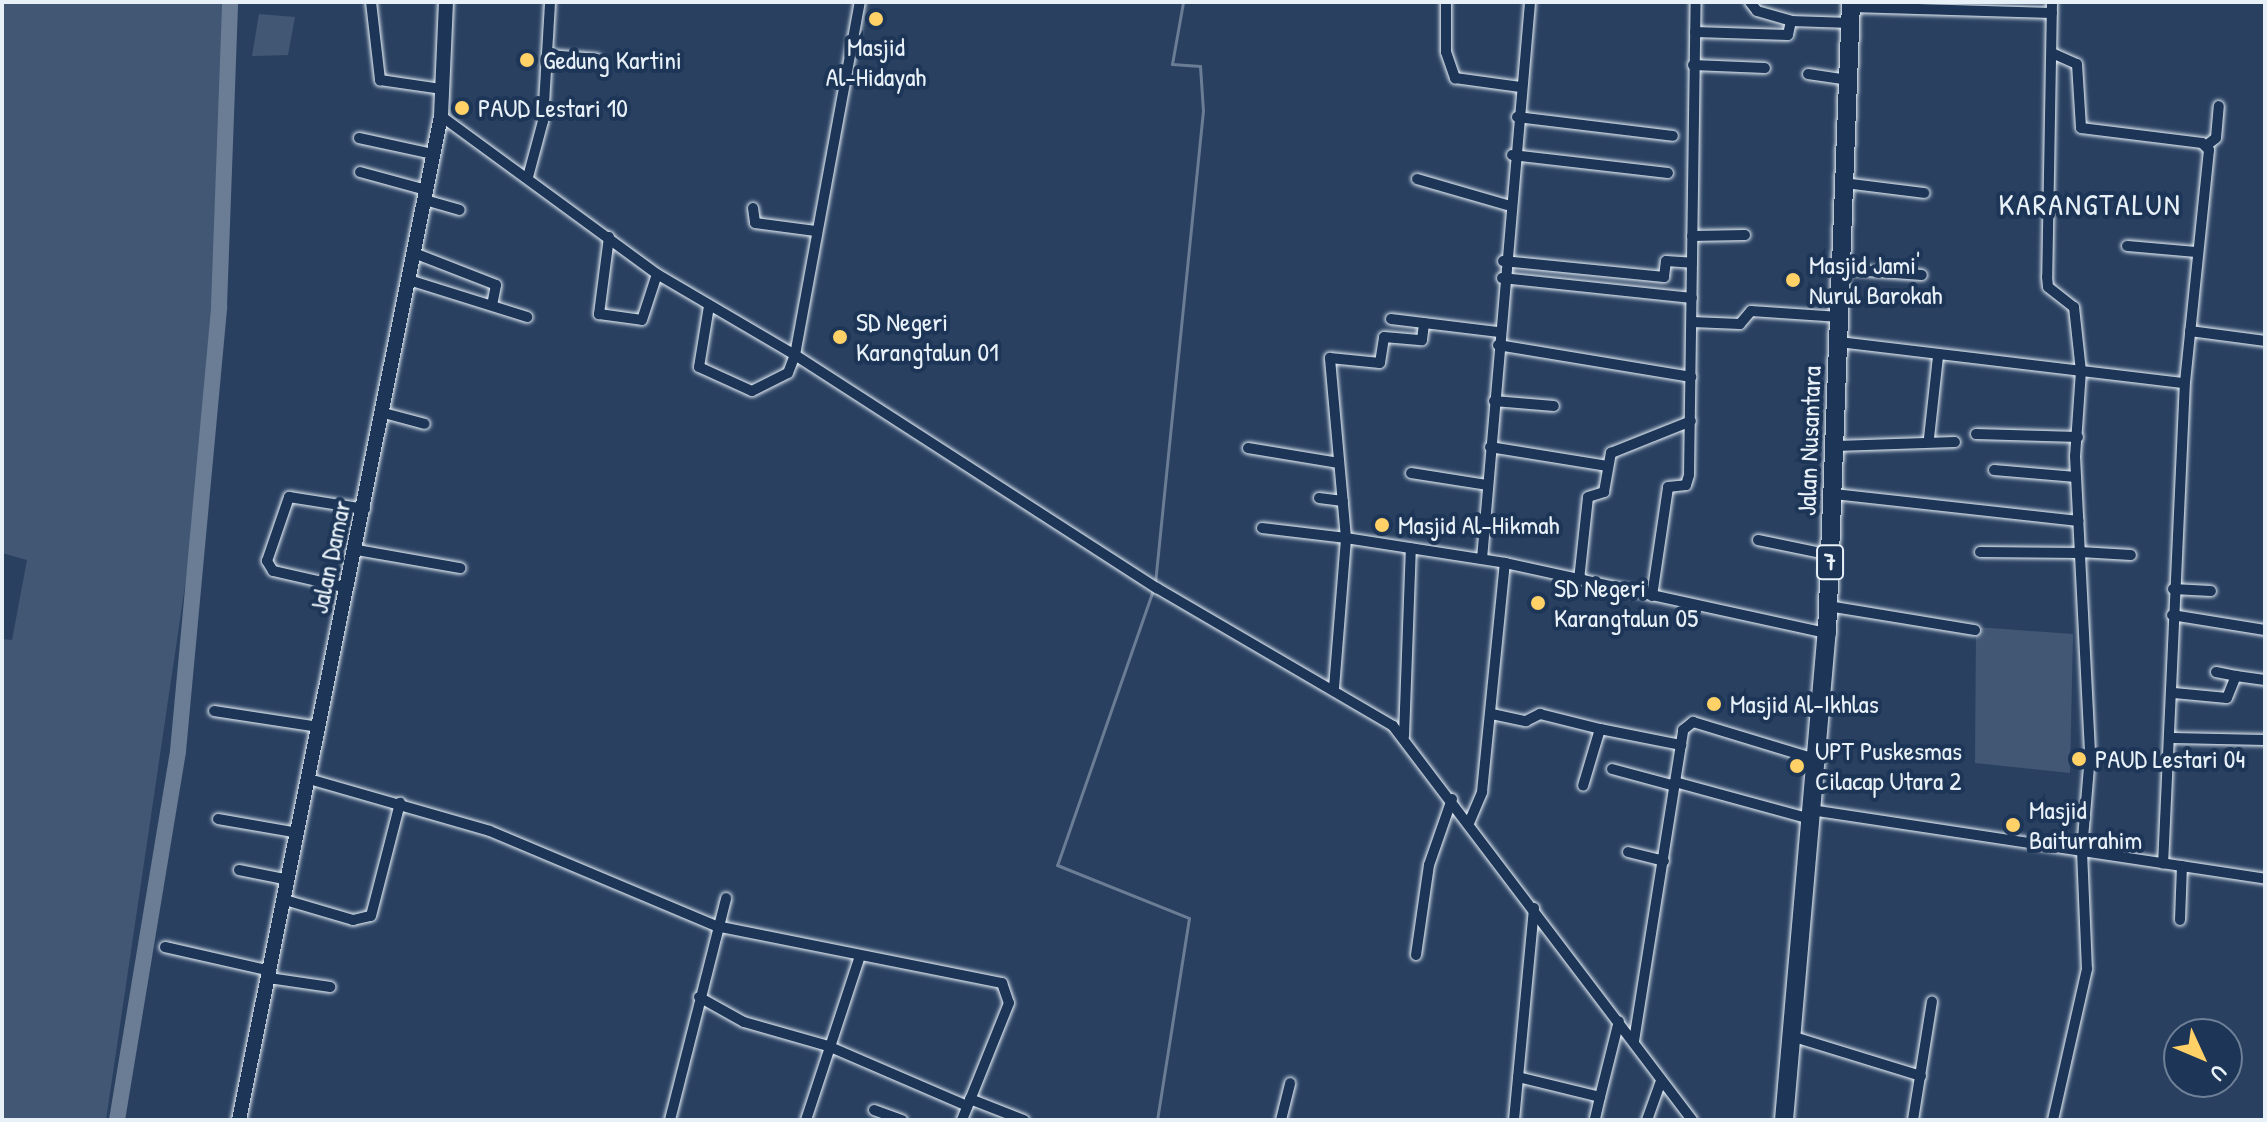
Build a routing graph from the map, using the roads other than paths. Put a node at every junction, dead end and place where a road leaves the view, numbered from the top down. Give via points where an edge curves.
1 (371, 2) edge
2 (446, 2) edge
3 (550, 2) edge
4 (860, 2) edge
5 (1446, 2) edge
6 (1517, 2) edge
7 (1696, 2) edge
8 (1750, 2) edge
9 (1530, 3) edge
10 (1944, 5) edge
11 (2052, 7) edge
12 (1850, 11) edge
13 (1791, 21) junction
14 (1695, 32) junction
15 (2052, 53) junction
16 (549, 55) junction
17 (597, 59) dead end
18 (1693, 65) junction
19 (1765, 68) dead end
20 (1808, 74) dead end
21 (1848, 80) junction
22 (1520, 87) junction
23 (442, 89) junction
24 (2219, 106) dead end
25 (441, 116) junction
26 (1517, 117) junction
27 (1673, 136) dead end
28 (359, 138) dead end
29 (2207, 145) junction
30 (433, 154) junction
31 (1512, 155) junction
32 (360, 172) dead end
33 (1668, 173) dead end
34 (528, 177) junction
35 (1417, 179) dead end
36 (1844, 183) junction
37 (1924, 193) dead end
38 (426, 195) junction
39 (1507, 205) junction
40 (753, 208) dead end
41 (460, 210) dead end
42 (815, 231) junction
43 (1745, 235) dead end
44 (1692, 236) junction
45 (609, 237) junction
46 (2127, 246) dead end
47 (2197, 252) junction
48 (414, 253) junction
49 (1503, 261) junction
50 (1692, 263) junction
51 (1841, 269) junction
52 (657, 274) junction
53 (1922, 275) dead end
54 (1502, 278) junction
55 (409, 280) junction
56 (1692, 298) junction
57 (492, 305) junction
58 (709, 306) junction
59 (527, 317) dead end
60 (1840, 317) junction
61 (1391, 319) dead end
62 (1692, 322) junction
63 (1424, 323) junction
64 (2190, 331) junction
65 (1499, 332) junction
66 (2265, 341) edge
67 (1839, 342) junction
68 (1498, 345) junction
69 (795, 355) junction
70 (1938, 356) junction
71 (2081, 371) junction
72 (1691, 377) junction
73 (2185, 383) junction
74 (1494, 401) junction
75 (1554, 406) dead end
76 (384, 413) junction
77 (1691, 421) junction
78 (425, 424) dead end
79 (1976, 434) dead end
80 (2078, 437) junction
81 (1929, 438) junction
82 (1955, 442) dead end
83 (1836, 446) junction
84 (1490, 447) junction
85 (1248, 448) dead end
86 (1339, 463) junction
87 (1607, 466) junction
88 (1994, 470) dead end
89 (1411, 473) dead end
90 (2076, 477) junction
91 (1488, 485) junction
92 (1834, 494) junction
93 (1319, 498) dead end
94 (1343, 501) junction
95 (365, 509) junction
96 (2079, 521) junction
97 (1262, 528) dead end
98 (1346, 538) junction
99 (1758, 540) dead end
100 (1411, 548) junction
101 (357, 550) junction
102 (1980, 552) dead end
103 (2080, 553) junction
104 (1831, 555) junction
105 (2131, 555) dead end
106 (1482, 559) junction
107 (1505, 563) junction
108 (460, 568) dead end
109 (1579, 580) junction
110 (348, 588) junction
111 (2173, 589) junction
112 (2211, 591) dead end
113 (1652, 596) junction
114 (1828, 606) junction
115 (2172, 615) junction
116 (1975, 630) dead end
117 (2265, 630) edge
118 (1827, 633) junction
119 (2216, 672) dead end
120 (2236, 676) junction
121 (2265, 680) edge
122 (1334, 688) junction
123 (2174, 693) junction
124 (214, 711) dead end
125 (1492, 714) junction
126 (319, 727) junction
127 (1600, 729) junction
128 (1404, 736) junction
129 (2173, 738) junction
130 (2265, 740) edge
131 (1681, 745) junction
132 (1815, 759) junction
133 (1612, 769) dead end
134 (309, 779) junction
135 (1675, 784) junction
136 (1583, 786) dead end
137 (1452, 799) junction
138 (400, 803) junction
139 (1811, 815) junction
140 (218, 819) dead end
141 (1469, 823) junction
142 (298, 833) junction
143 (2082, 851) junction
144 (1628, 852) dead end
145 (1664, 861) junction
146 (2163, 863) junction
147 (2182, 866) junction
148 (239, 870) dead end
149 (2265, 879) edge
150 (289, 880) junction
151 (726, 898) dead end
152 (285, 900) junction
153 (1534, 908) junction
154 (2180, 920) dead end
155 (716, 926) junction
156 (165, 947) dead end
157 (1416, 955) dead end
158 (859, 959) junction
159 (270, 974) junction
160 (330, 987) dead end
161 (699, 997) junction
162 (1932, 1002) dead end
163 (1619, 1021) junction
164 (1791, 1036) junction
165 (1634, 1041) junction
166 (828, 1046) junction
167 (1921, 1076) junction
168 (1518, 1077) junction
169 (1661, 1081) junction
170 (1290, 1083) dead end
171 (1600, 1097) junction
172 (968, 1102) junction
173 (874, 1110) dead end
174 (1595, 1118) edge
175 (239, 1120) edge
176 (670, 1120) edge
177 (806, 1120) edge
178 (902, 1120) edge
179 (962, 1120) edge
180 (1024, 1120) edge
181 (1281, 1120) edge
182 (1514, 1120) edge
183 (1647, 1120) edge
184 (1692, 1120) edge
185 (1784, 1120) edge
186 (1913, 1120) edge
187 (2053, 1120) edge

1 - 23 street via 380,80
2 - 23 street, Jalan Damar
3 - 16 street
4 - 42 street
5 - 22 street via 1447,60 1458,81
6 - 9 street
7 - 14 street
8 - 13 street via 1757,11
9 - 22 street
10 - 11 street
10 - 12 street
11 - 15 street
12 - 13 street
12 - 21 highway, Jalan Nusantara / 7
13 - 14 street via 1788,35
14 - 18 street
15 - 29 street via 2077,64 2081,128
15 - 71 street via 2047,286 2074,307
16 - 17 street
16 - 34 street
18 - 19 street
18 - 44 street
20 - 21 street
21 - 36 highway, Jalan Nusantara / 7
22 - 26 street
23 - 25 street, Jalan Damar
24 - 29 street via 2216,138
25 - 30 street, Jalan Damar
25 - 34 street
26 - 27 street
26 - 31 street
28 - 30 street
29 - 47 street
30 - 38 street, Jalan Damar
31 - 33 street
31 - 39 street
32 - 38 street
34 - 45 street
35 - 39 street
36 - 37 street
36 - 51 highway, Jalan Nusantara / 7
38 - 41 street
38 - 48 street, Jalan Damar
39 - 49 street
40 - 42 street via 755,223
42 - 69 street
43 - 44 street
44 - 50 street
45 - 52 street
45 - 52 street via 601,316 642,320
46 - 47 street
47 - 64 street
48 - 55 street, Jalan Damar
48 - 57 street via 496,285
49 - 50 street via 1664,277 1666,261
49 - 54 street
50 - 56 street
51 - 53 street
51 - 60 highway, Jalan Nusantara / 7
52 - 58 street
54 - 56 street
54 - 65 street
55 - 57 street
55 - 76 street, Jalan Damar
56 - 62 street
57 - 59 street
58 - 69 street
58 - 69 street via 696,357 704,371 752,391 783,377
60 - 62 street via 1751,311 1740,324
60 - 67 highway, Jalan Nusantara / 7
61 - 63 street
62 - 72 street
63 - 65 street
63 - 86 street via 1422,340 1384,337 1380,363 1330,358
64 - 66 street
64 - 73 street
65 - 68 street
67 - 70 street
67 - 83 highway, Jalan Nusantara / 7
68 - 72 street
68 - 74 street
69 - 122 street via 1153,585
70 - 71 street
70 - 81 street
71 - 73 street
71 - 80 street
72 - 77 street
73 - 111 street
74 - 75 street
74 - 84 street
76 - 78 street
76 - 95 street, Jalan Damar
77 - 87 street via 1619,445
77 - 113 street via 1689,482 1668,486
79 - 80 street
80 - 90 street
81 - 82 street
81 - 83 street via 1919,447
83 - 92 highway, Jalan Nusantara / 7
84 - 87 street
84 - 91 street
85 - 86 street
86 - 94 street
87 - 109 street via 1604,492 1588,497
88 - 90 street
89 - 91 street
90 - 96 street
91 - 106 street
92 - 96 street
92 - 104 highway, Jalan Nusantara / 7
93 - 94 street
94 - 98 street
95 - 101 street, Jalan Damar
95 - 110 street via 289,497 267,561 273,571
96 - 103 street
97 - 98 street
98 - 100 street
98 - 122 street
99 - 104 street
100 - 106 street
100 - 128 street
101 - 108 street
101 - 110 street, Jalan Damar
102 - 103 street
103 - 105 street
103 - 143 street via 2090,755
104 - 114 highway, Jalan Nusantara / 7
106 - 107 street
107 - 109 street
107 - 125 street
109 - 113 street
110 - 126 street, Jalan Damar
111 - 112 street
111 - 115 street
113 - 118 street
114 - 116 street
114 - 118 highway, Jalan Nusantara / 7
115 - 117 street
115 - 123 street
118 - 132 highway, Jalan Nusantara / 7
119 - 120 street
120 - 121 street
120 - 123 street via 2229,697
122 - 128 street
123 - 129 street
124 - 126 street
125 - 127 street via 1526,721 1540,714
125 - 141 street via 1482,792
126 - 134 street, Jalan Damar
127 - 131 street
127 - 136 street
128 - 137 street
129 - 130 street
129 - 146 street
131 - 132 street via 1693,722
131 - 135 street
132 - 139 highway, Jalan Nusantara / 7
133 - 135 street
134 - 138 street
134 - 142 street, Jalan Damar
135 - 139 street
135 - 145 street
137 - 141 street
137 - 157 street via 1429,865
138 - 152 street via 371,916 353,920
138 - 155 street via 517,841
139 - 143 street
139 - 164 highway, Jalan Nusantara / 7
140 - 142 street
141 - 153 street
142 - 150 street, Jalan Damar
143 - 146 street
143 - 187 street via 2087,969
144 - 145 street
145 - 165 street
146 - 147 street
147 - 149 street
147 - 154 street
148 - 150 street
150 - 152 street, Jalan Damar
151 - 155 street
152 - 159 street, Jalan Damar
153 - 163 street
153 - 168 street
155 - 158 street
155 - 161 street
156 - 159 street
158 - 166 street
158 - 172 street via 1009,990
159 - 160 street
159 - 175 street, Jalan Damar
161 - 166 street via 744,1022
161 - 176 street
162 - 167 street
163 - 165 street
163 - 171 street
164 - 167 street
164 - 185 highway, Jalan Nusantara / 7
165 - 169 street
166 - 172 street
166 - 177 street
167 - 186 street
168 - 171 street
168 - 182 street
169 - 183 street
169 - 184 street
170 - 181 street
171 - 174 street
172 - 179 street
172 - 180 street
173 - 178 street

